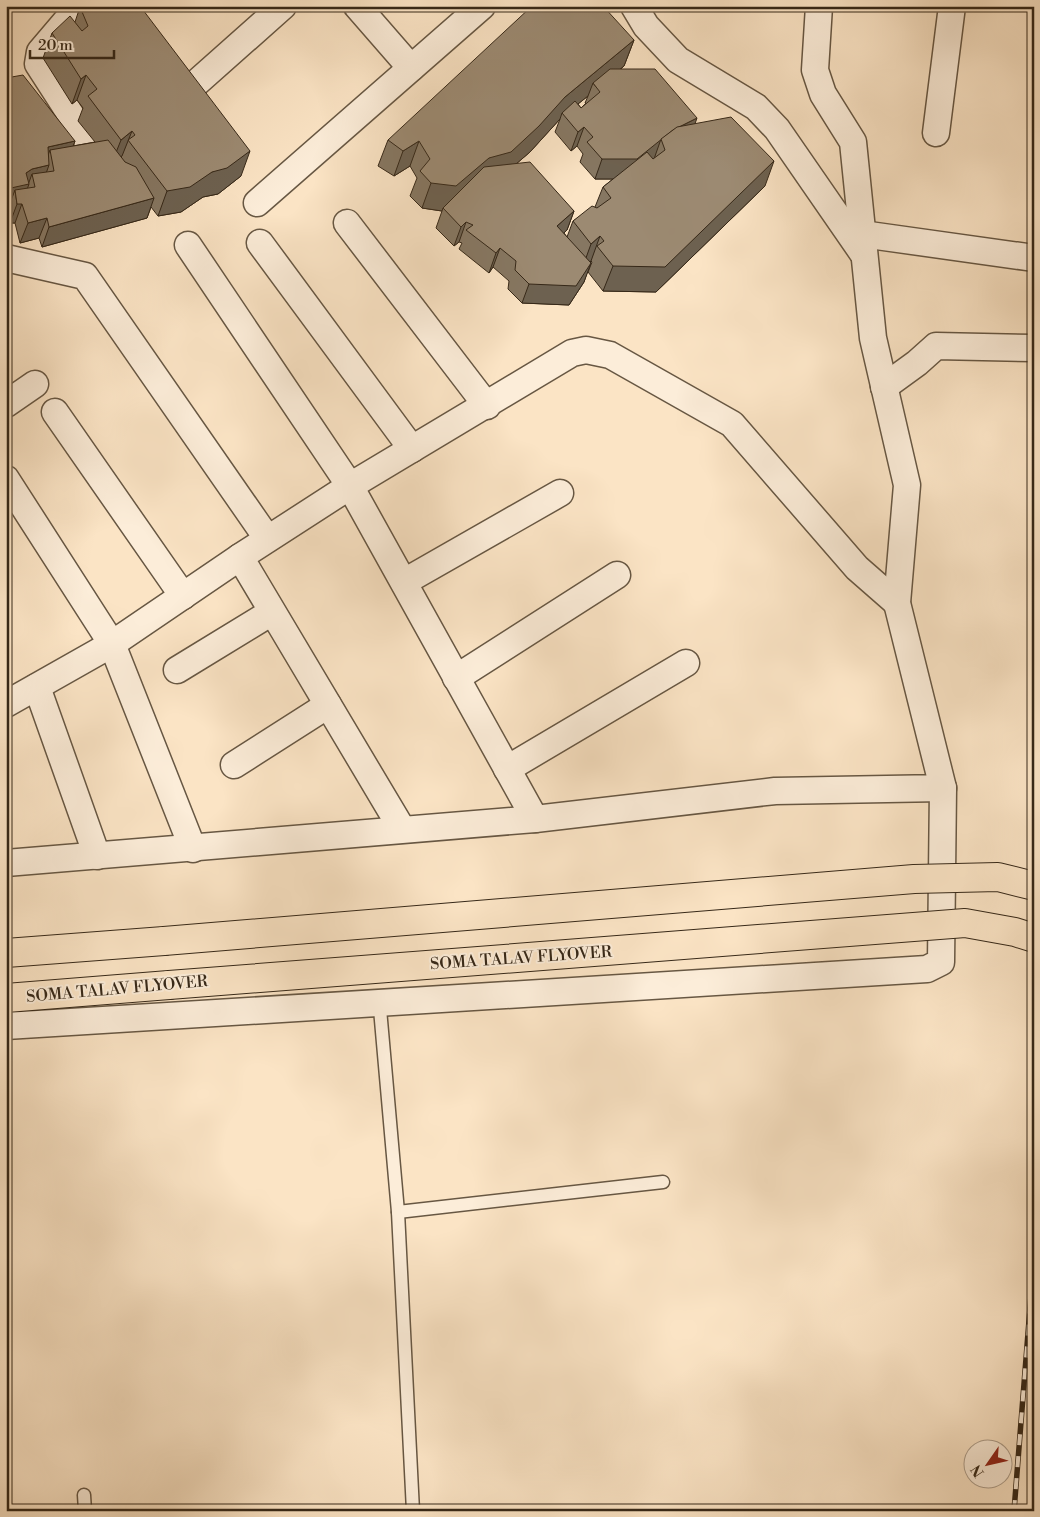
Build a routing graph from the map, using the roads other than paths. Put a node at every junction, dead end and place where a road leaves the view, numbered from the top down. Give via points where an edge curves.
1 (79, 6) edge
2 (282, 6) edge
3 (357, 6) edge
4 (482, 6) edge
5 (634, 6) edge
6 (819, 6) edge
7 (952, 6) edge
8 (411, 68) junction
9 (185, 93) edge
10 (936, 133) dead end
11 (87, 140) dead end
12 (257, 204) dead end
13 (347, 223) dead end
14 (260, 243) dead end
15 (188, 244) dead end
16 (863, 245) junction
17 (6, 258) edge
18 (1034, 258) edge
19 (1034, 348) edge
20 (35, 384) dead end
21 (884, 387) junction
22 (6, 404) edge
23 (486, 406) junction
24 (55, 412) dead end
25 (412, 450) junction
26 (6, 479) edge
27 (350, 486) junction
28 (560, 493) dead end
29 (267, 538) junction
30 (240, 557) junction
31 (617, 575) dead end
32 (404, 582) junction
33 (182, 596) junction
34 (897, 602) junction
35 (272, 612) junction
36 (112, 644) junction
37 (686, 663) dead end
38 (177, 670) dead end
39 (456, 678) junction
40 (37, 687) junction
41 (6, 704) edge
42 (328, 705) junction
43 (234, 765) dead end
44 (507, 769) junction
45 (943, 788) junction
46 (535, 819) junction
47 (402, 829) junction
48 (193, 849) junction
49 (97, 856) junction
50 (6, 864) edge
51 (1034, 886) edge
52 (1034, 938) edge
53 (6, 953) edge
54 (6, 998) edge
55 (6, 1026) edge
56 (6, 1038) edge
57 (662, 1182) dead end
58 (398, 1212) junction
59 (84, 1495) dead end
60 (85, 1511) edge
61 (413, 1511) edge

1 - 11 street via 40,52 38,64
2 - 9 street
3 - 8 street
4 - 8 street
5 - 16 street via 646,26 678,60 756,106 777,129
6 - 16 street via 815,70 823,94 852,142
7 - 10 street
8 - 12 street
13 - 23 street
14 - 25 street
15 - 27 street
16 - 18 street
16 - 21 street via 873,338
17 - 29 street via 85,276
19 - 21 street via 936,346
20 - 22 street
21 - 34 street via 907,485
23 - 25 street
23 - 34 street via 572,353 586,350 610,355 732,424 857,568
24 - 33 street
25 - 27 street
26 - 36 street
27 - 29 street
27 - 32 street
28 - 32 street
29 - 30 street
30 - 33 street
30 - 35 street
31 - 39 street
32 - 39 street
33 - 36 street
34 - 45 street
35 - 38 street
35 - 42 street
36 - 40 street
36 - 48 street
37 - 44 street
39 - 44 street
40 - 41 street
40 - 49 street
42 - 43 street
42 - 47 street
44 - 46 street
45 - 46 street via 775,791
45 - 55 street via 940,962 927,969
46 - 47 street
47 - 48 street
48 - 49 street
49 - 50 street
51 - 53 main road, bridge via 998,877 914,879
52 - 54 main road, SOMA TALAV FLYOVER, bridge via 965,923
56 - 58 lane via 380,1009
57 - 58 lane
58 - 61 lane
59 - 60 lane

